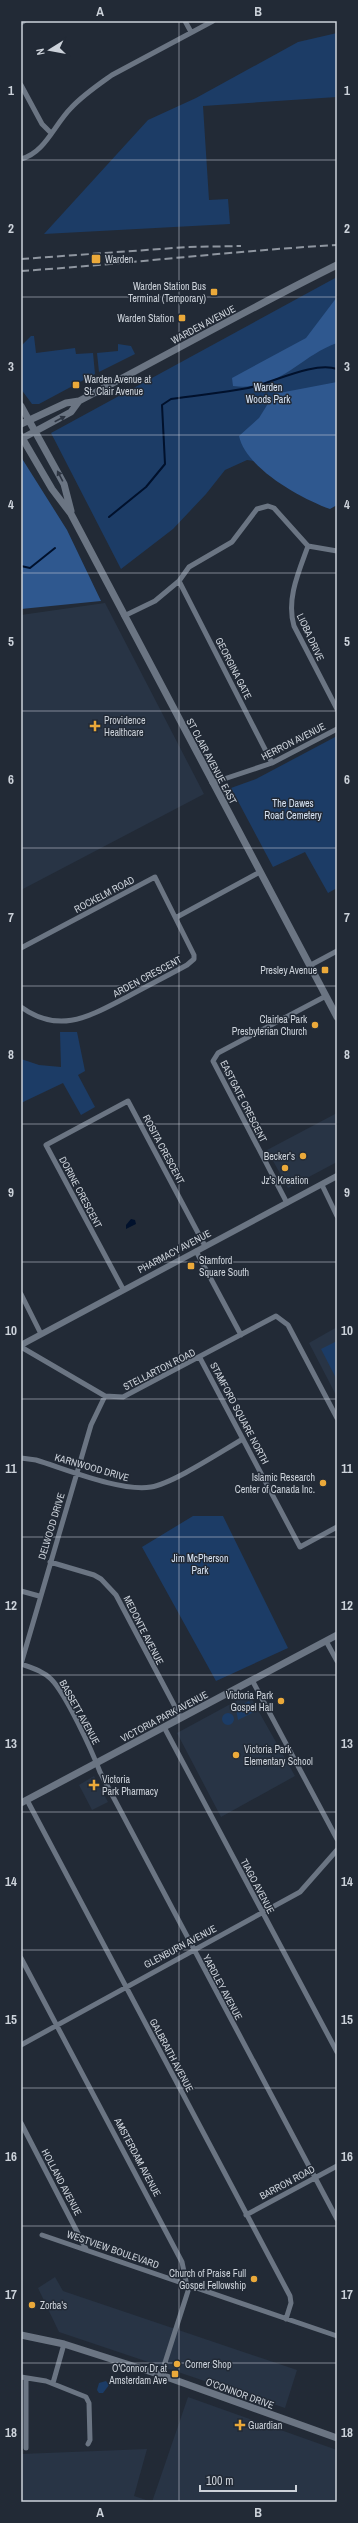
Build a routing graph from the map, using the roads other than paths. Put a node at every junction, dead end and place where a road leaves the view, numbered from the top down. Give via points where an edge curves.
1 (24, 21) edge
2 (184, 21) edge
3 (213, 21) edge
4 (21, 22) edge
5 (191, 32) junction
6 (21, 85) edge
7 (51, 133) junction
8 (21, 159) edge
9 (337, 265) edge
10 (79, 401) junction
11 (21, 406) edge
12 (29, 420) junction
13 (21, 424) edge
14 (36, 431) junction
15 (21, 438) edge
16 (71, 514) junction
17 (308, 546) junction
18 (337, 551) edge
19 (179, 581) junction
20 (124, 616) junction
21 (337, 709) edge
22 (337, 729) edge
23 (272, 763) junction
24 (212, 783) junction
25 (260, 872) junction
26 (177, 917) junction
27 (21, 948) edge
28 (337, 950) edge
29 (309, 966) junction
30 (326, 996) junction
31 (21, 1007) edge
32 (337, 1017) edge
33 (88, 1123) joint
34 (337, 1176) edge
35 (322, 1185) junction
36 (287, 1203) junction
37 (337, 1216) edge
38 (205, 1246) junction
39 (196, 1250) junction
40 (123, 1289) junction
41 (21, 1294) edge
42 (41, 1334) junction
43 (241, 1335) junction
44 (21, 1346) edge
45 (200, 1358) junction
46 (105, 1396) junction
47 (337, 1418) edge
48 (243, 1439) junction
49 (21, 1458) edge
50 (77, 1472) junction
51 (337, 1527) edge
52 (50, 1562) junction
53 (21, 1591) edge
54 (39, 1596) junction
55 (337, 1635) edge
56 (326, 1641) junction
57 (337, 1661) edge
58 (21, 1664) edge
59 (252, 1680) junction
60 (181, 1718) junction
61 (164, 1727) junction
62 (96, 1762) junction
63 (24, 1802) edge
64 (337, 1839) edge
65 (337, 1850) edge
66 (262, 1912) junction
67 (193, 1949) junction
68 (21, 1958) edge
69 (125, 1986) junction
70 (56, 2024) junction
71 (21, 2045) edge
72 (337, 2052) edge
73 (21, 2123) edge
74 (337, 2166) edge
75 (315, 2177) junction
76 (246, 2215) junction
77 (337, 2219) edge
78 (42, 2235) dead end
79 (86, 2249) junction
80 (188, 2285) junction
81 (286, 2319) junction
82 (21, 2335) edge
83 (337, 2336) edge
84 (64, 2344) junction
85 (161, 2375) junction
86 (23, 2378) edge
87 (53, 2383) junction
88 (337, 2438) edge
89 (88, 2444) dead end
90 (26, 2448) dead end

1 - 4 street
2 - 5 street
3 - 5 street
5 - 7 street via 99,83 71,108
6 - 7 street via 42,124
7 - 8 street via 39,151 31,157
9 - 10 main road, WARDEN AVENUE
10 - 12 main road, WARDEN AVENUE via 66,403
14 -> 10 main road, WARDEN AVENUE via 71,412
11 - 12 main road, ST CLAIR AVENUE EAST
12 - 13 main road, WARDEN AVENUE
12 - 14 main road, ST CLAIR AVENUE EAST
14 - 15 main road, WARDEN AVENUE
16 -> 14 main road, ST CLAIR AVENUE EAST via 64,484
15 - 16 main road, ST CLAIR AVENUE EAST via 52,489
16 - 20 main road, ST CLAIR AVENUE EAST
17 - 18 street
17 - 19 street via 274,508 262,506 252,512 232,542 189,567
17 - 21 street, LIOBA DRIVE via 293,592 290,614
19 - 20 street via 155,601
19 - 23 street, GEORGINA GATE
20 - 24 main road, ST CLAIR AVENUE EAST
22 - 23 street, HERRON AVENUE
23 - 24 street, HERRON AVENUE
24 - 25 main road, ST CLAIR AVENUE EAST
25 - 26 street
25 - 29 main road, ST CLAIR AVENUE EAST
26 - 27 street, ROCKELM ROAD via 155,877
26 - 31 street, ARDEN CRESCENT via 194,955 194,959 187,965 81,1020 53,1021
28 - 29 street
29 - 30 main road, ST CLAIR AVENUE EAST
30 - 32 main road, ST CLAIR AVENUE EAST
30 - 36 street, EASTGATE CRESCENT via 218,1053 213,1061
33 - 38 street, ROSITA CRESCENT via 128,1101
33 - 40 street, DORINE CRESCENT via 46,1145
34 - 35 street, PHARMACY AVENUE
35 - 36 street, PHARMACY AVENUE
35 - 37 street
36 - 38 street, PHARMACY AVENUE
38 - 39 street, PHARMACY AVENUE
39 - 40 street, PHARMACY AVENUE
39 - 43 street
40 - 42 street, PHARMACY AVENUE
41 - 42 street
42 - 44 street, PHARMACY AVENUE
43 - 45 street, STELLARTON ROAD
43 - 47 street via 276,1316 284,1320
44 - 46 street
45 - 46 street, STELLARTON ROAD via 123,1397
45 - 48 street, STAMFORD SQUARE NORTH
46 - 50 street, DELWOOD DRIVE via 91,1425
48 - 50 street, KARNWOOD DRIVE via 153,1487 124,1486
48 - 51 street, STAMFORD SQUARE NORTH via 300,1547
49 - 50 street, KARNWOOD DRIVE
50 - 52 street, DELWOOD DRIVE
52 - 54 street, DELWOOD DRIVE
52 - 60 street, MEDONTE AVENUE via 94,1575 116,1595
53 - 54 street
54 - 58 street, DELWOOD DRIVE
55 - 56 main road, VICTORIA PARK AVENUE
56 - 57 street
56 - 59 main road, VICTORIA PARK AVENUE
58 - 62 street, BASSETT AVENUE via 45,1674 55,1683
59 - 60 main road, VICTORIA PARK AVENUE
59 - 64 street
60 - 61 main road, VICTORIA PARK AVENUE
61 - 62 main road, VICTORIA PARK AVENUE
61 - 66 street, TIAGO AVENUE
62 - 63 main road, VICTORIA PARK AVENUE
62 - 67 street, YARDLEY AVENUE
63 - 69 street, GALBRAITH AVENUE
65 - 66 street, GLENBURN AVENUE via 303,1890
66 - 67 street, GLENBURN AVENUE
66 - 72 street, TIAGO AVENUE
67 - 69 street, GLENBURN AVENUE
67 - 75 street, YARDLEY AVENUE
68 - 70 street, AMSTERDAM AVENUE
69 - 70 street, GLENBURN AVENUE
69 - 76 street, GALBRAITH AVENUE
70 - 71 street, GLENBURN AVENUE
70 - 80 street, AMSTERDAM AVENUE via 176,2248
73 - 79 street, HOLLAND AVENUE
74 - 75 street, BARRON ROAD
75 - 76 street, BARRON ROAD
75 - 77 street, YARDLEY AVENUE
76 - 81 street, GALBRAITH AVENUE via 290,2296 291,2303
78 - 79 street, WESTVIEW BOULEVARD
79 - 80 street, WESTVIEW BOULEVARD
80 - 81 street, WESTVIEW BOULEVARD
80 - 85 street
81 - 83 street, WESTVIEW BOULEVARD
82 - 84 main road, O'CONNOR DRIVE
84 - 85 main road, O'CONNOR DRIVE
84 - 87 street
85 - 88 main road, O'CONNOR DRIVE
86 - 87 street
86 - 90 street
87 - 89 street via 82,2393 88,2399

